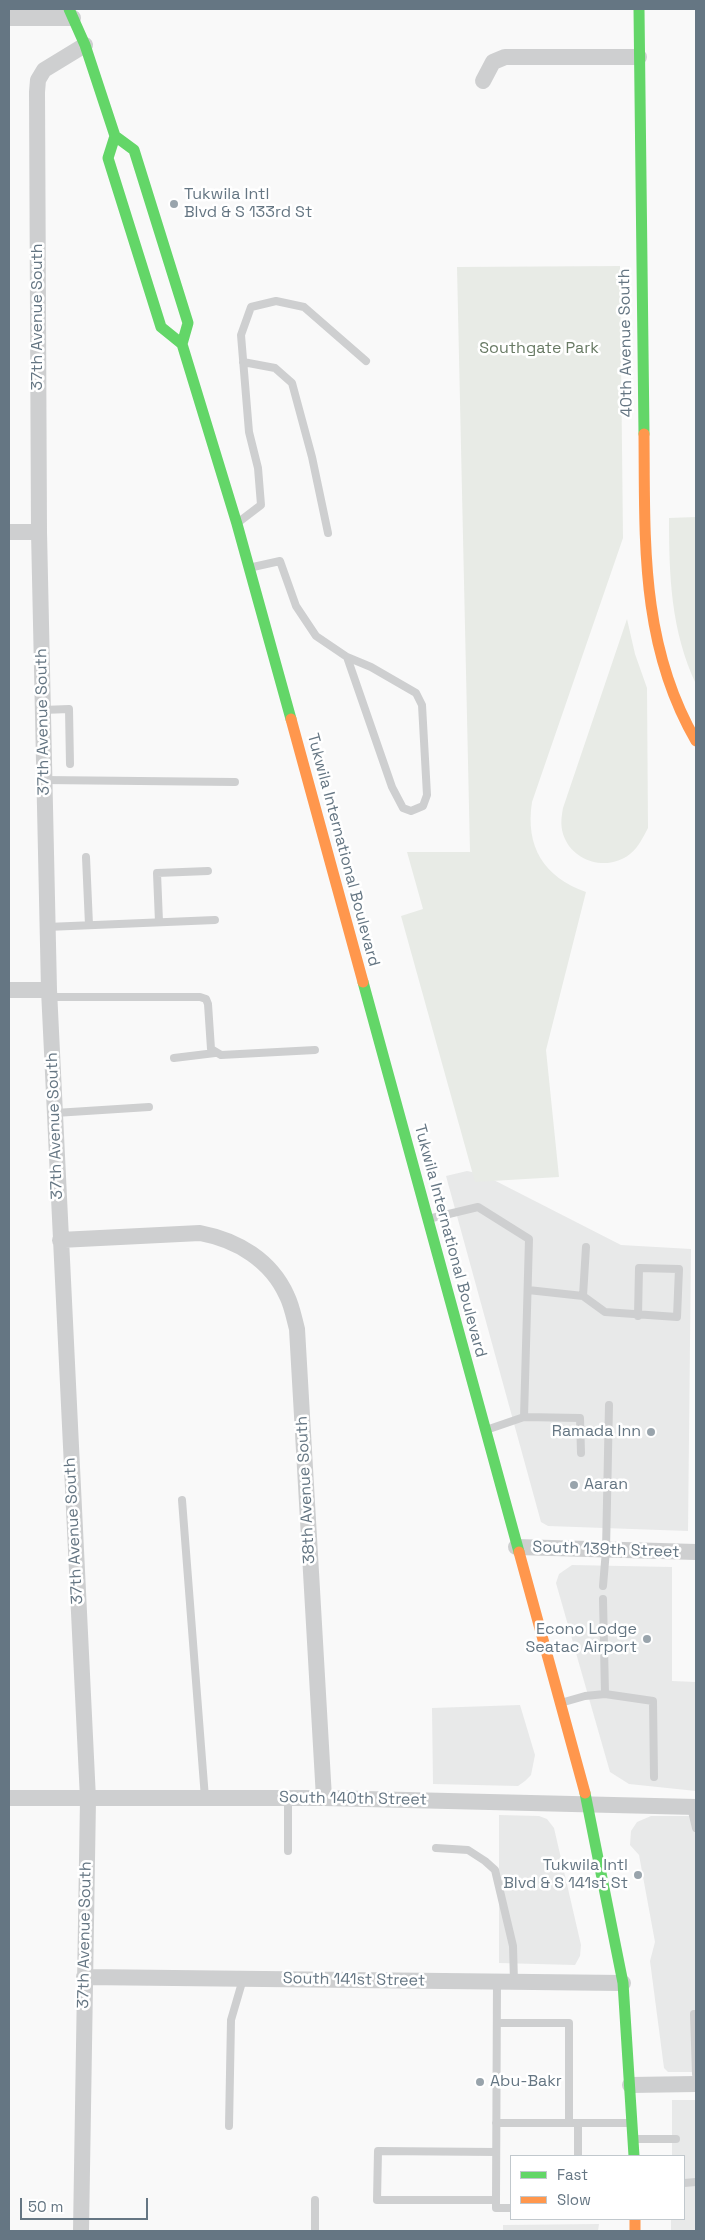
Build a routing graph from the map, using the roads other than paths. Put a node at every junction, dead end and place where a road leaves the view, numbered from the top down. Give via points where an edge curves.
1 (639, 9) edge
2 (71, 13) edge
3 (9, 18) edge
4 (85, 45) junction
5 (639, 57) junction
6 (484, 80) dead end
7 (115, 136) junction
8 (182, 344) junction
9 (366, 361) dead end
10 (243, 362) junction
11 (237, 524) junction
12 (9, 532) edge
13 (39, 532) junction
14 (328, 532) dead end
15 (249, 568) junction
16 (346, 657) junction
17 (43, 710) junction
18 (696, 741) edge
19 (70, 764) dead end
20 (44, 780) junction
21 (235, 782) dead end
22 (86, 857) dead end
23 (208, 871) dead end
24 (215, 920) dead end
25 (159, 922) junction
26 (89, 926) junction
27 (47, 928) junction
28 (9, 990) edge
29 (49, 994) junction
30 (315, 1050) dead end
31 (215, 1053) junction
32 (174, 1058) dead end
33 (149, 1107) dead end
34 (54, 1113) junction
35 (427, 1219) junction
36 (60, 1240) junction
37 (586, 1247) dead end
38 (528, 1290) junction
39 (583, 1296) junction
40 (638, 1316) junction
41 (610, 1405) dead end
42 (524, 1417) junction
43 (485, 1431) junction
44 (581, 1454) dead end
45 (182, 1500) dead end
46 (516, 1547) junction
47 (606, 1550) junction
48 (696, 1552) edge
49 (603, 1586) dead end
50 (603, 1599) dead end
51 (605, 1694) junction
52 (560, 1703) junction
53 (654, 1777) dead end
54 (9, 1798) edge
55 (205, 1798) junction
56 (288, 1798) junction
57 (324, 1798) junction
58 (88, 1799) junction
59 (588, 1805) junction
60 (694, 1807) edge
61 (696, 1828) edge
62 (436, 1848) dead end
63 (288, 1851) dead end
64 (84, 1977) junction
65 (243, 1979) junction
66 (497, 1981) junction
67 (514, 1982) junction
68 (623, 1983) junction
69 (696, 2014) edge
70 (497, 2023) junction
71 (696, 2074) edge
72 (630, 2084) junction
73 (696, 2084) edge
74 (496, 2123) junction
75 (569, 2123) junction
76 (578, 2123) junction
77 (632, 2123) junction
78 (229, 2126) dead end
79 (633, 2139) junction
80 (676, 2139) dead end
81 (496, 2152) junction
82 (578, 2155) edge
83 (634, 2155) edge
84 (315, 2200) dead end
85 (496, 2200) junction
86 (510, 2208) edge
87 (80, 2231) edge
88 (315, 2231) edge

1 - 5 main road, 40th Avenue South
2 - 3 street
2 - 4 main road
4 - 7 main road
4 - 13 street, 37th Avenue South via 44,70 38,80
5 - 6 street via 504,56 494,62
5 - 18 main road, 40th Avenue South via 645,550 651,616 666,674
7 - 8 main road, Tukwila International Boulevard via 134,150 188,323
7 - 8 main road via 108,158 161,327
8 - 11 main road, Tukwila International Boulevard
9 - 10 lane via 304,307 276,301 251,307 241,335
10 - 11 lane via 249,432 258,468 261,505
10 - 14 lane via 275,368 292,383
11 - 15 main road, Tukwila International Boulevard
12 - 13 street
13 - 17 street, 37th Avenue South
15 - 16 lane via 280,561 296,606 316,636
15 - 35 main road, Tukwila International Boulevard
16 - 16 lane via 392,787 403,808 411,811 423,806 427,795 422,705 416,693 371,667
17 - 19 lane via 69,709
17 - 20 street, 37th Avenue South
20 - 21 lane
20 - 27 street, 37th Avenue South
22 - 26 lane
23 - 25 lane via 157,873
24 - 25 lane
25 - 26 lane
26 - 27 lane
27 - 29 street, 37th Avenue South
28 - 29 street
29 - 31 lane via 206,999 211,1049
29 - 34 street, 37th Avenue South
30 - 31 lane
31 - 32 lane
33 - 34 lane
34 - 36 street, 37th Avenue South
35 - 38 lane via 478,1207 529,1239
35 - 43 main road, Tukwila International Boulevard
36 - 57 street, 38th Avenue South via 200,1232 222,1237 249,1251 272,1272 287,1296 297,1329
36 - 58 street, 37th Avenue South
37 - 39 lane
38 - 39 lane
38 - 42 lane
39 - 40 lane via 604,1312
40 - 40 lane via 677,1317 679,1269 639,1268
41 - 47 lane
42 - 43 lane
42 - 44 lane via 580,1418
43 - 46 main road, Tukwila International Boulevard
45 - 55 lane
46 - 47 street, South 139th Street
46 - 52 main road, Tukwila International Boulevard
47 - 48 street, South 139th Street
47 - 49 lane
50 - 51 lane
51 - 52 lane
51 - 53 lane via 653,1702
52 - 59 main road, Tukwila International Boulevard
54 - 58 street, South 140th Street
55 - 56 street, South 140th Street
55 - 58 street, South 140th Street
56 - 57 street, South 140th Street
56 - 63 lane
57 - 59 street, South 140th Street
58 - 64 street, 37th Avenue South
59 - 60 street, South 140th Street
59 - 68 main road, Tukwila International Boulevard
60 - 61 lane
62 - 67 lane via 468,1850 495,1870 513,1946
64 - 65 street, South 141st Street
64 - 87 street, 37th Avenue South
65 - 66 street, South 141st Street
65 - 78 lane via 231,2020
66 - 67 street, South 141st Street
66 - 70 lane
67 - 68 street, South 141st Street
68 - 72 main road, Tukwila International Boulevard
69 - 71 lane
70 - 74 lane
70 - 75 lane via 569,2023
72 - 73 street
72 - 77 main road, Tukwila International Boulevard
74 - 75 lane
74 - 81 lane
75 - 76 lane
76 - 77 lane
76 - 82 lane
77 - 79 main road, Tukwila International Boulevard
79 - 80 lane
79 - 83 main road, Tukwila International Boulevard
81 - 85 lane
81 - 85 lane via 378,2152 377,2200
84 - 88 lane
85 - 86 lane via 496,2208

